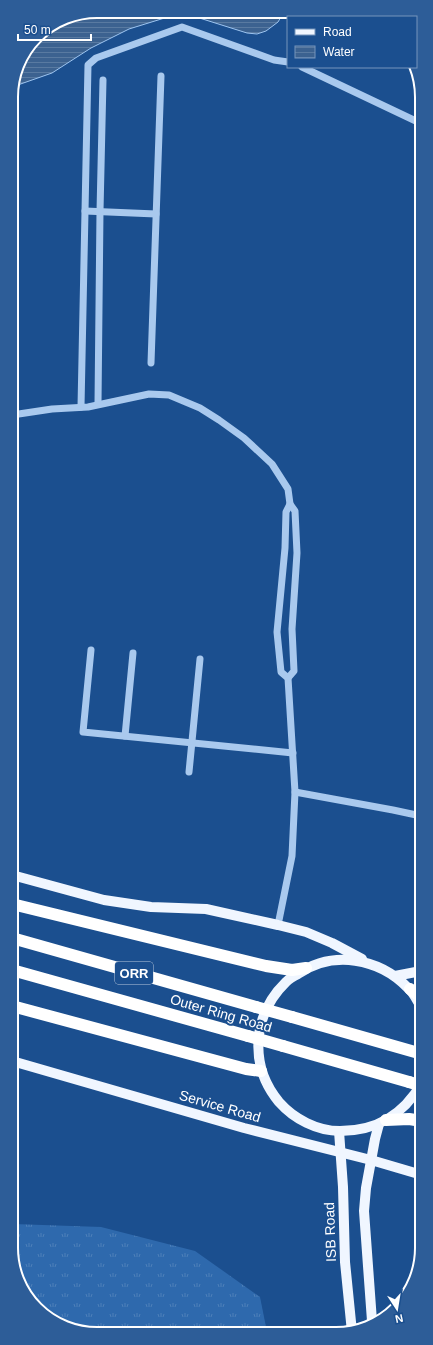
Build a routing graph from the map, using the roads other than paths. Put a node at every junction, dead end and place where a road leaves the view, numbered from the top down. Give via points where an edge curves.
1 (287, 62) edge
2 (304, 68) edge
3 (161, 76) dead end
4 (103, 80) dead end
5 (415, 121) edge
6 (85, 211) junction
7 (100, 211) junction
8 (156, 214) junction
9 (151, 363) dead end
10 (98, 404) junction
11 (81, 407) junction
12 (18, 414) edge
13 (290, 504) junction
14 (92, 650) dead end
15 (133, 654) dead end
16 (200, 659) dead end
17 (288, 678) junction
18 (125, 736) junction
19 (191, 743) junction
20 (293, 753) junction
21 (188, 772) dead end
22 (296, 792) junction
23 (415, 815) edge
24 (18, 878) edge
25 (18, 905) edge
26 (278, 925) junction
27 (18, 940) edge
28 (371, 964) junction
29 (306, 968) junction
30 (18, 972) edge
31 (415, 972) edge
32 (395, 976) junction
33 (410, 989) junction
34 (415, 993) edge
35 (415, 997) edge
36 (18, 1008) edge
37 (415, 1053) edge
38 (18, 1063) edge
39 (261, 1071) junction
40 (415, 1083) edge
41 (415, 1094) edge
42 (415, 1120) edge
43 (383, 1122) junction
44 (339, 1131) junction
45 (340, 1152) junction
46 (372, 1160) junction
47 (415, 1173) edge
48 (372, 1318) edge
49 (351, 1325) edge

1 - 6 street via 274,60 182,27 96,58 88,65
2 - 5 street
3 - 8 street
4 - 7 street
6 - 7 street
6 - 11 street
7 - 8 street
7 - 10 street
8 - 9 street
10 - 11 street
10 - 13 street via 149,394 169,395 200,408 244,438 272,464 288,489
11 - 12 street
13 - 17 street via 295,511 297,553 292,629 294,671
13 - 17 street via 286,512 277,632 281,672
14 - 18 street via 83,732
15 - 18 street
16 - 19 street
17 - 20 street
18 - 19 street
19 - 20 street
19 - 21 street
20 - 22 street
22 - 23 street
22 - 26 street via 292,856
24 - 26 main road via 104,900 151,908 206,909
25 - 29 highway via 266,966 292,970
26 - 28 main road via 306,932
27 - 37 highway, Outer Ring Road / ORR, bridge
28 - 29 main road via 342,960 327,961
28 - 32 main road
29 - 39 main road via 286,982 270,1000 261,1023 257,1047
30 - 40 highway, Outer Ring Road / ORR, bridge
31 - 32 main road
32 - 33 main road
33 - 34 highway
33 - 35 main road
36 - 39 highway
38 - 45 main road, Service Road via 251,1130
39 - 44 main road via 271,1092 286,1110 307,1124
41 - 43 main road via 406,1105
42 - 43 highway
43 - 44 main road via 356,1131
43 - 46 main road via 375,1139
44 - 45 main road, ISB Road
45 - 46 main road, Service Road
45 - 49 main road, ISB Road via 345,1262
46 - 47 main road, Service Road
46 - 48 main road via 364,1211

